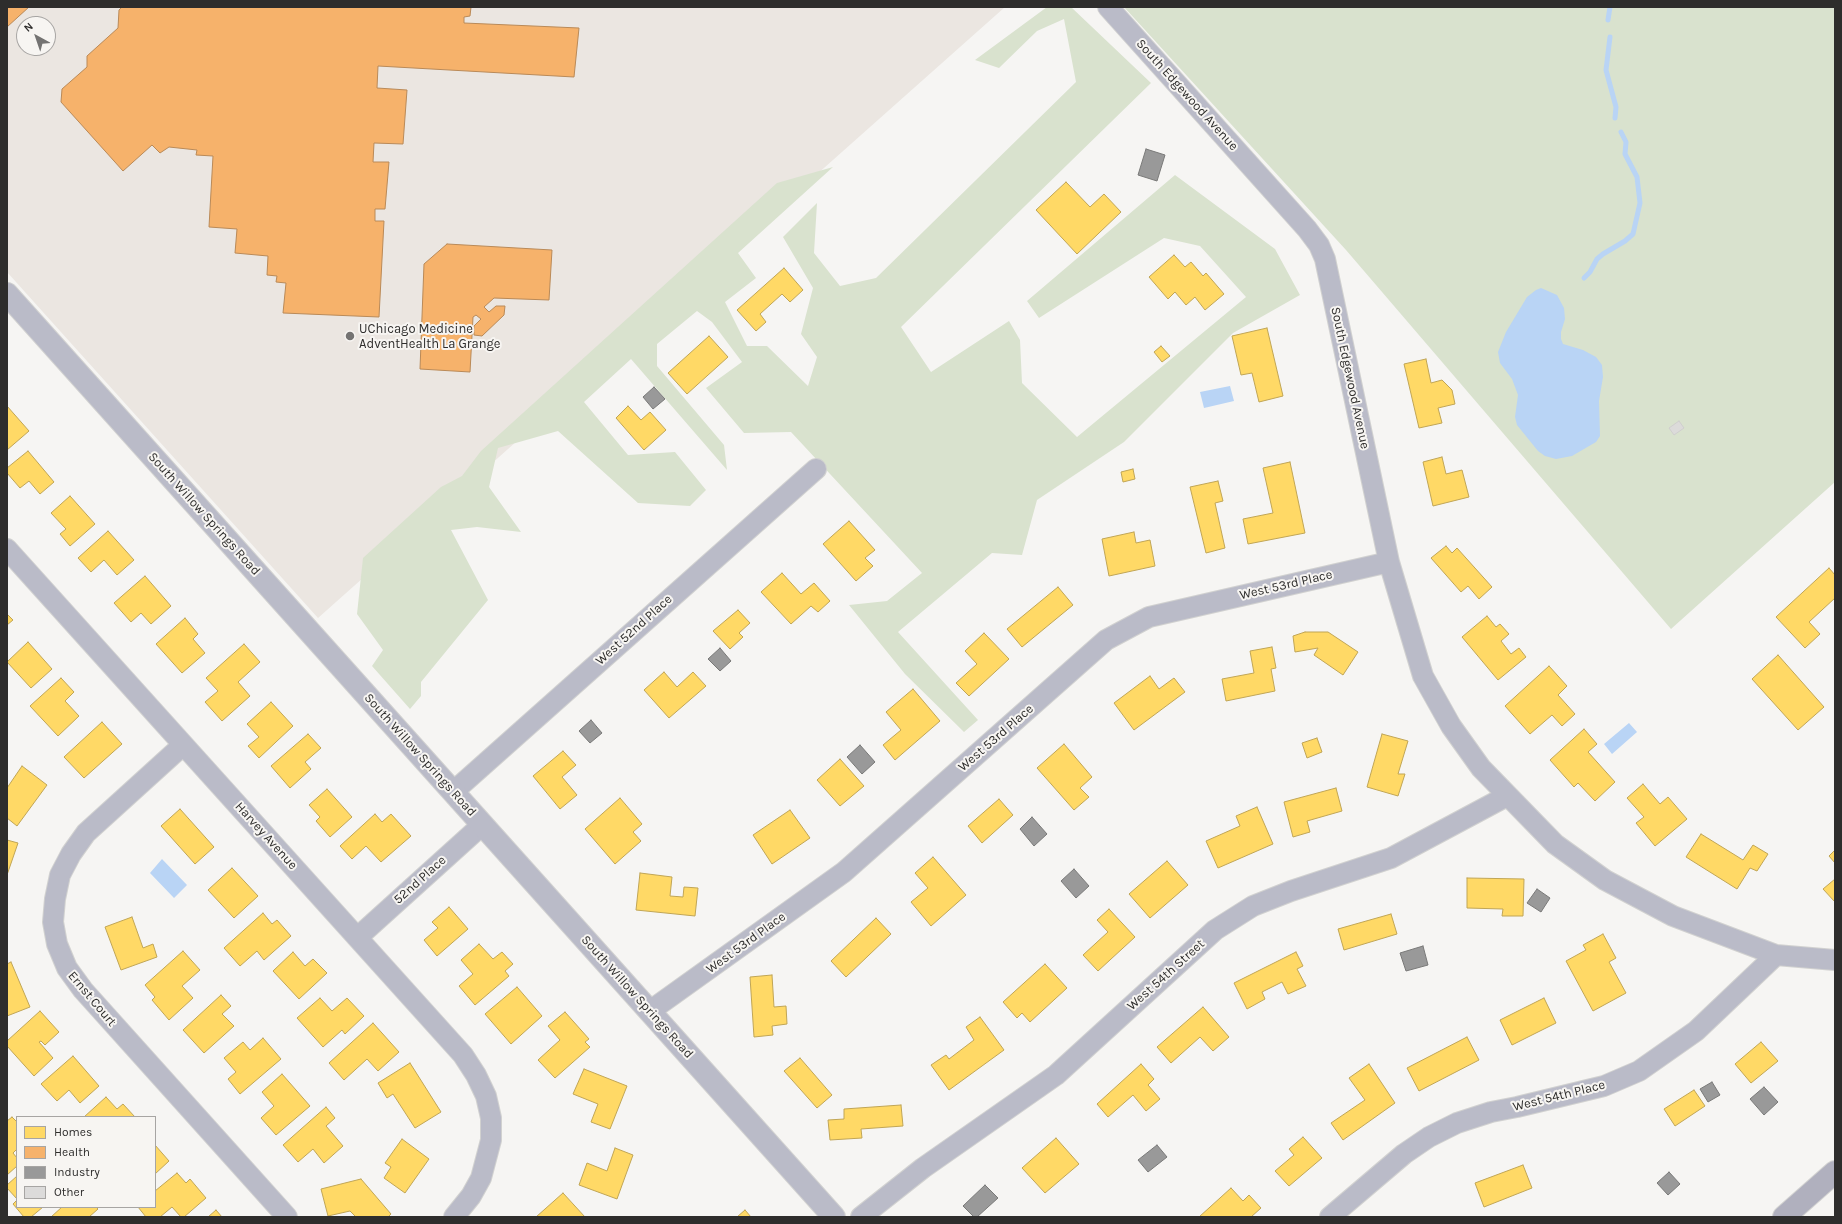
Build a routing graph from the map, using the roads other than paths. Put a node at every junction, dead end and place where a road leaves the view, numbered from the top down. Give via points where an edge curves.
1 (1108, 7) edge
2 (7, 294) edge
3 (816, 469) dead end
4 (7, 549) edge
5 (1389, 562) junction
6 (183, 745) junction
7 (453, 792) junction
8 (1507, 796) junction
9 (482, 824) junction
10 (358, 937) junction
11 (1776, 955) junction
12 (1835, 960) edge
13 (650, 1011) junction
14 (1835, 1172) edge
15 (287, 1217) edge
16 (454, 1217) edge
17 (834, 1217) edge
18 (861, 1217) edge
19 (1330, 1217) edge
20 (1784, 1217) edge

1 - 5 street, South Edgewood Avenue via 1297,217 1319,246 1324,259
2 - 7 street, South Willow Springs Road
3 - 7 street, West 52nd Place
4 - 6 street, Harvey Avenue
5 - 8 street, South Edgewood Avenue via 1424,676 1451,726 1482,768
5 - 13 street, West 53rd Place via 1149,616 1106,640 844,872
6 - 10 street, Harvey Avenue
6 - 15 street, Ernst Court via 86,833 71,854 60,875 55,899 53,922 57,944 67,968 83,990
7 - 9 street, South Willow Springs Road
8 - 11 street, South Edgewood Avenue via 1555,844 1605,880 1673,916
8 - 18 street, West 54th Street via 1391,858 1253,906 1215,930 1056,1075 922,1168
9 - 10 street, 52nd Place
9 - 13 street, South Willow Springs Road
10 - 16 street, Harvey Avenue via 444,1032 471,1068 486,1096 491,1118 491,1140 481,1178 471,1196
11 - 12 street, South Edgewood Avenue
11 - 19 street, West 54th Place via 1696,1031 1639,1071 1604,1086 1491,1112 1457,1123 1429,1137 1404,1154
13 - 17 street, South Willow Springs Road
14 - 20 main road

